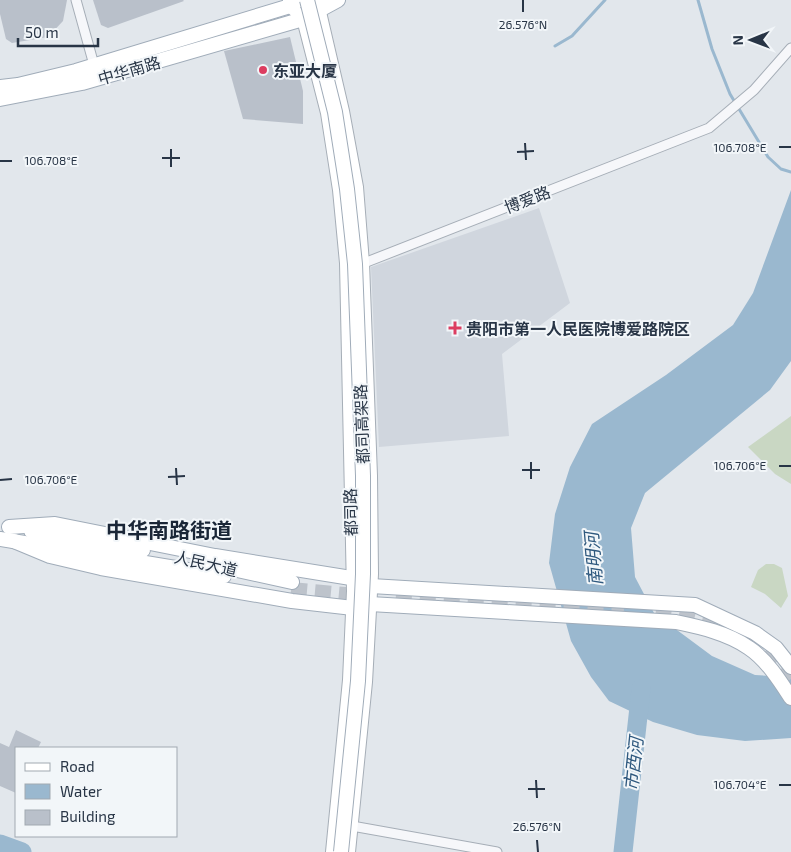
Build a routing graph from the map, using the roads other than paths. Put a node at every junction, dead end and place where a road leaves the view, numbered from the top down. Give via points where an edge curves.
1 (76, 0) edge
2 (306, 0) edge
3 (338, 0) edge
4 (293, 2) edge
5 (320, 6) edge
6 (303, 19) junction
7 (791, 48) edge
8 (94, 65) junction
9 (0, 87) edge
10 (0, 100) edge
11 (363, 263) junction
12 (346, 273) junction
13 (5, 527) edge
14 (0, 539) edge
15 (14, 541) junction
16 (351, 578) junction
17 (371, 586) junction
18 (370, 604) junction
19 (353, 608) junction
20 (791, 667) edge
21 (791, 698) edge
22 (352, 826) junction
23 (332, 852) edge
24 (341, 852) edge
25 (349, 852) edge
26 (497, 852) edge

1 - 8 street
2 - 24 main road, 都司高架路, bridge via 335,112 347,189 355,283 363,476 358,681
3 - 5 main road, 中华南路
4 - 6 main road
4 - 8 main road, 中华南路
5 - 6 main road, 中华南路
5 - 11 main road, 都司路 via 355,178
6 - 10 main road, 中华南路 via 82,84
6 - 12 main road, 都司路 via 327,113 339,190
7 - 11 street, 博爱路 via 754,90 708,128
8 - 9 main road, 中华南路
11 - 12 street, 博爱路
11 - 17 main road, 都司路 via 371,476
12 - 16 main road, 都司路
13 - 15 main road, 人民大道 via 151,551 292,586
13 - 16 main road via 55,524 215,556
14 - 15 main road, 人民大道
15 - 19 main road via 50,556 101,568 292,601
16 - 17 main road
16 - 19 main road, 都司路
17 - 18 main road, 都司路
17 - 20 main road via 695,604 755,632 776,648
18 - 19 main road
18 - 21 main road via 676,622 704,628 749,648
18 - 22 main road, 都司路
19 - 23 main road, 都司路
22 - 25 main road, 都司路
22 - 26 street

